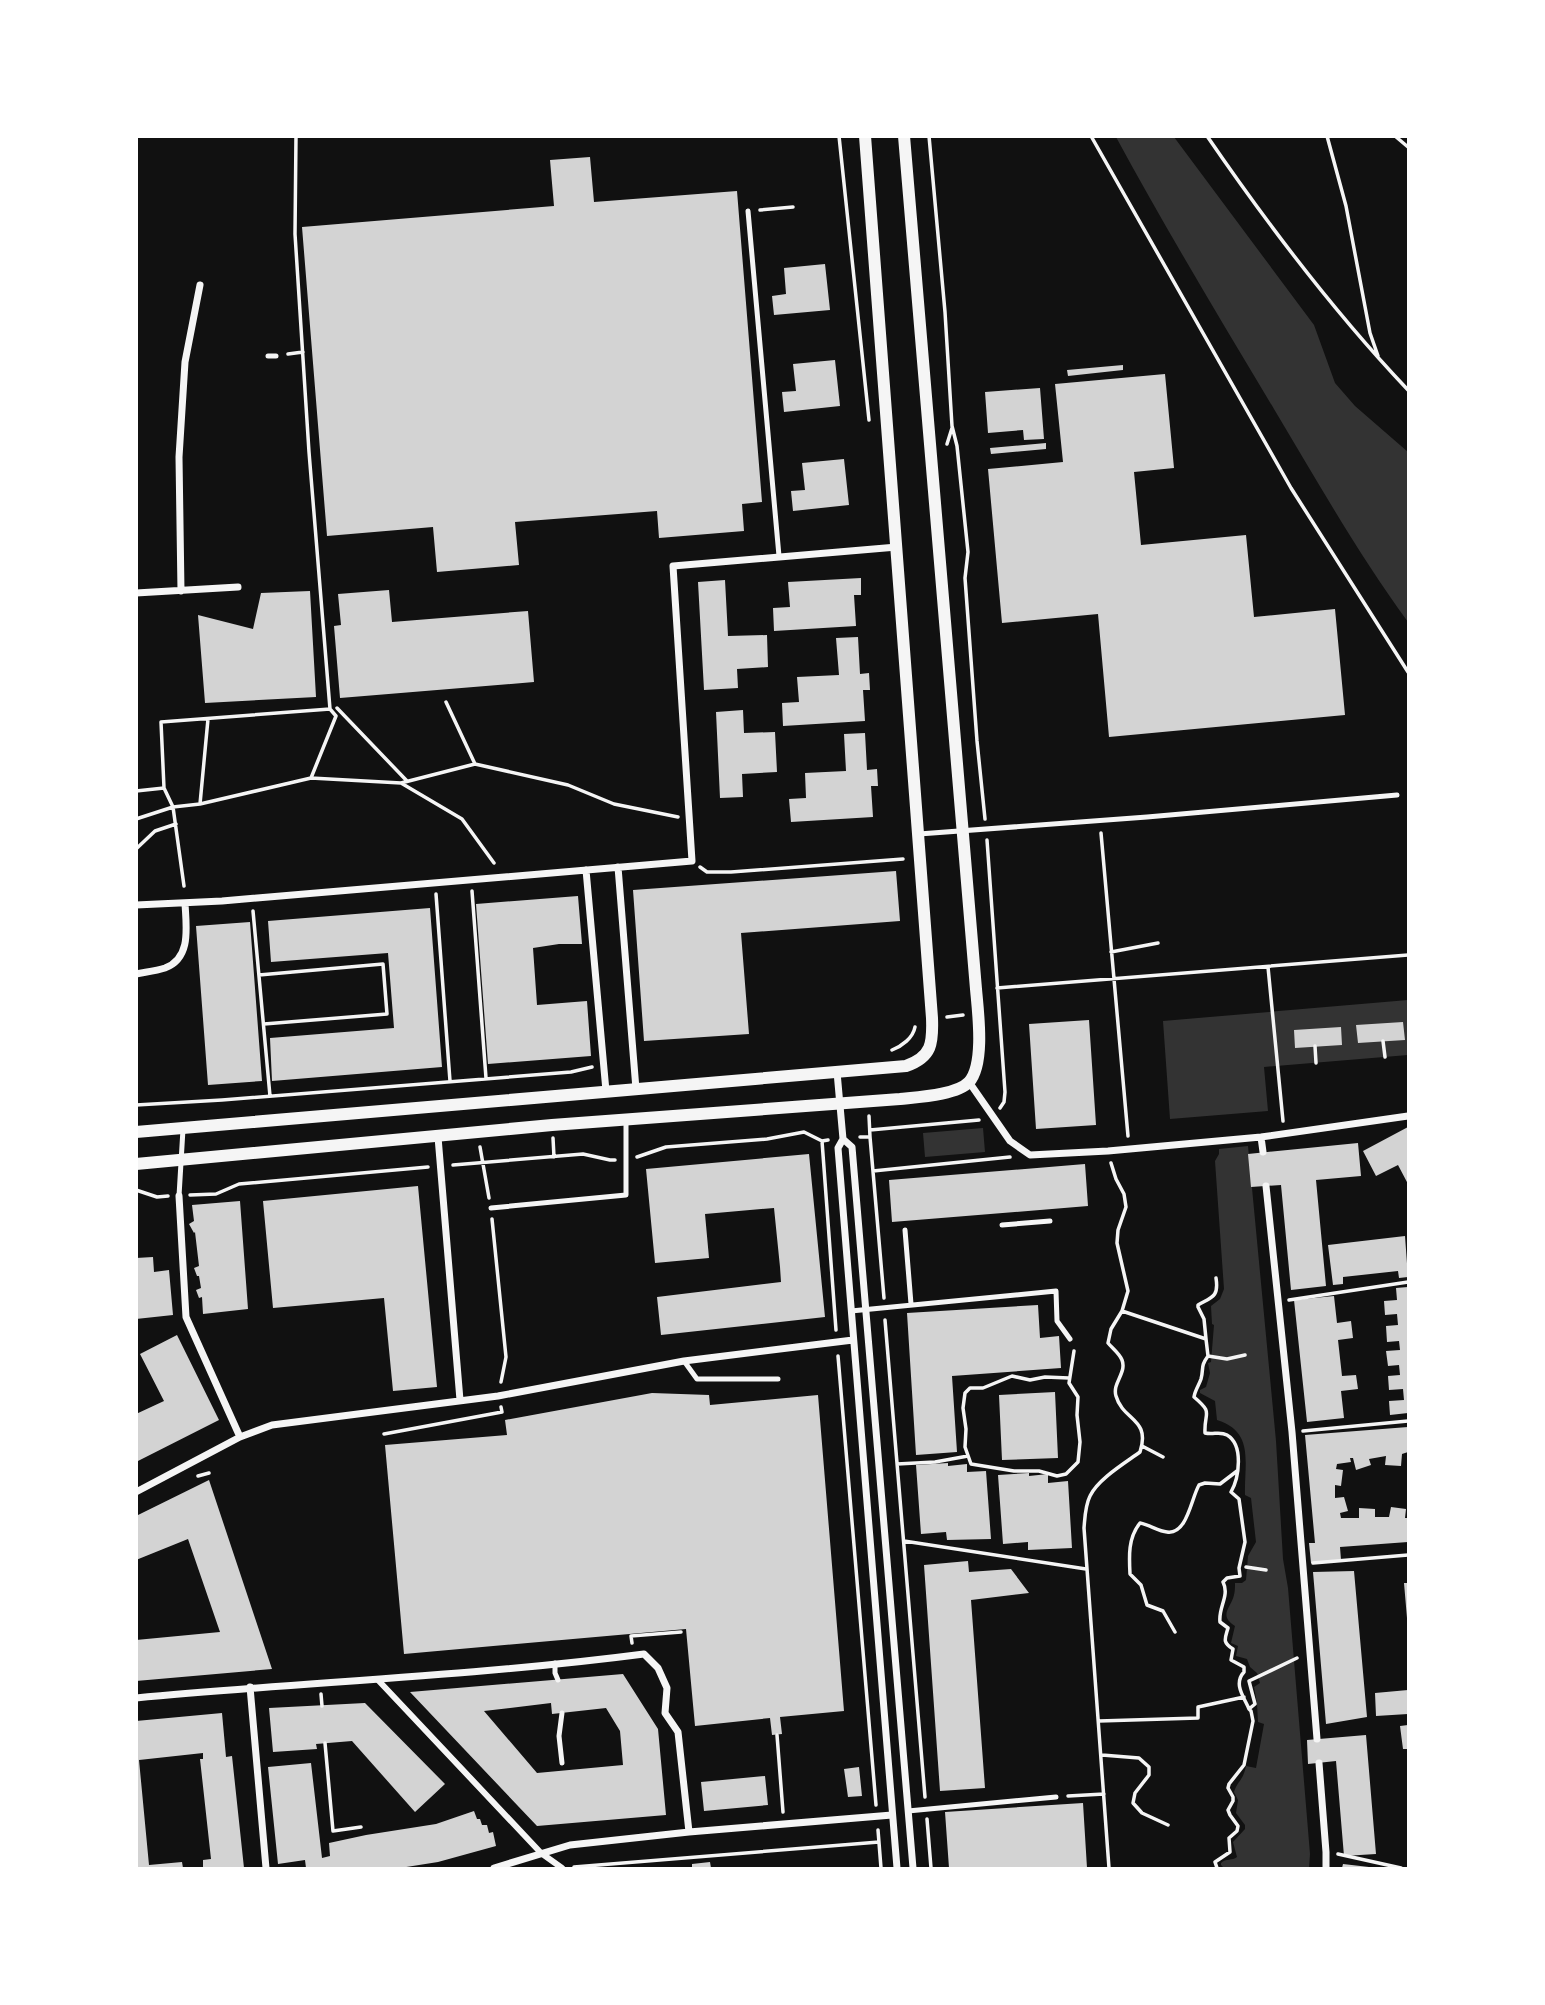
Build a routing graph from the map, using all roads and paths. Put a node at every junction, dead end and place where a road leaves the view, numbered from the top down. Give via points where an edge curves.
1 (296, 136) edge
2 (839, 136) edge
3 (865, 136) edge
4 (904, 136) edge
5 (1091, 136) edge
6 (1207, 136) edge
7 (1327, 136) edge
8 (1395, 136) edge
9 (1409, 147) edge
10 (793, 207) dead end
11 (748, 211) joint
12 (136, 218) edge
13 (136, 240) edge
14 (200, 285) dead end
15 (268, 356) dead end
16 (276, 356) dead end
17 (1378, 358) junction
18 (1409, 390) edge
19 (869, 423) dead end
20 (952, 428) dead end
21 (946, 445) dead end
22 (897, 547) junction
23 (779, 556) junction
24 (958, 578) dead end
25 (966, 585) dead end
26 (238, 587) dead end
27 (181, 591) junction
28 (136, 593) edge
29 (1409, 672) edge
30 (446, 702) dead end
31 (337, 708) dead end
32 (330, 709) junction
33 (208, 719) junction
34 (475, 764) junction
35 (311, 778) junction
36 (407, 781) junction
37 (401, 783) junction
38 (164, 788) junction
39 (136, 791) edge
40 (1397, 795) dead end
41 (200, 804) junction
42 (173, 807) junction
43 (680, 817) dead end
44 (136, 819) edge
45 (1100, 821) junction
46 (176, 824) junction
47 (963, 831) junction
48 (919, 834) junction
49 (136, 849) edge
50 (692, 861) junction
51 (494, 863) dead end
52 (618, 867) junction
53 (586, 870) junction
54 (904, 871) dead end
55 (471, 880) junction
56 (436, 883) junction
57 (184, 886) dead end
58 (252, 898) junction
59 (185, 903) junction
60 (136, 905) edge
61 (1158, 943) dead end
62 (1111, 952) junction
63 (1409, 955) edge
64 (1268, 967) junction
65 (136, 974) edge
66 (259, 975) junction
67 (1114, 979) junction
68 (997, 988) dead end
69 (999, 1012) dead end
70 (978, 1014) junction
71 (932, 1018) junction
72 (264, 1024) junction
73 (1383, 1041) dead end
74 (1315, 1046) dead end
75 (886, 1051) dead end
76 (1385, 1057) dead end
77 (1316, 1063) dead end
78 (603, 1065) junction
79 (837, 1072) junction
80 (485, 1078) junction
81 (450, 1081) junction
82 (969, 1082) junction
83 (636, 1089) junction
84 (606, 1091) junction
85 (270, 1096) junction
86 (840, 1103) junction
87 (136, 1105) edge
88 (1409, 1116) edge
89 (626, 1120) junction
90 (183, 1129) junction
91 (870, 1130) dead end
92 (136, 1132) edge
93 (552, 1132) dead end
94 (1284, 1134) junction
95 (438, 1137) junction
96 (870, 1137) junction
97 (1261, 1137) junction
98 (843, 1139) junction
99 (822, 1141) junction
100 (1129, 1150) junction
101 (1108, 1151) junction
102 (1263, 1152) dead end
103 (1030, 1155) junction
104 (554, 1157) junction
105 (626, 1158) junction
106 (181, 1159) junction
107 (483, 1162) junction
108 (136, 1164) edge
109 (440, 1166) junction
110 (873, 1171) junction
111 (1266, 1186) dead end
112 (136, 1190) edge
113 (179, 1196) junction
114 (491, 1208) junction
115 (1051, 1220) dead end
116 (1002, 1225) dead end
117 (905, 1230) dead end
118 (1216, 1278) dead end
119 (1409, 1282) edge
120 (1278, 1301) junction
121 (911, 1304) junction
122 (884, 1306) junction
123 (866, 1309) junction
124 (851, 1311) junction
125 (1122, 1311) junction
126 (1070, 1339) joint
127 (1206, 1339) junction
128 (853, 1340) junction
129 (837, 1342) junction
130 (1245, 1355) dead end
131 (1208, 1356) junction
132 (684, 1361) junction
133 (1069, 1378) junction
134 (778, 1379) dead end
135 (498, 1396) junction
136 (460, 1400) junction
137 (1409, 1422) edge
138 (1292, 1432) junction
139 (384, 1434) dead end
140 (240, 1437) junction
141 (1142, 1446) junction
142 (968, 1456) junction
143 (1163, 1457) dead end
144 (897, 1464) junction
145 (1237, 1471) junction
146 (136, 1492) edge
147 (904, 1541) junction
148 (1409, 1555) edge
149 (1303, 1564) junction
150 (1246, 1567) dead end
151 (1086, 1569) junction
152 (1266, 1570) dead end
153 (681, 1632) dead end
154 (1175, 1632) dead end
155 (632, 1640) dead end
156 (1298, 1658) dead end
157 (555, 1663) junction
158 (377, 1680) junction
159 (558, 1680) dead end
160 (250, 1687) junction
161 (1244, 1697) junction
162 (136, 1698) edge
163 (1249, 1709) junction
164 (562, 1713) dead end
165 (1099, 1721) junction
166 (777, 1735) dead end
167 (1317, 1740) dead end
168 (325, 1744) dead end
169 (1102, 1755) junction
170 (562, 1763) dead end
171 (1319, 1763) dead end
172 (1104, 1794) junction
173 (1056, 1797) joint
174 (926, 1809) junction
175 (908, 1811) junction
176 (892, 1815) junction
177 (877, 1816) junction
178 (784, 1824) junction
179 (1168, 1825) dead end
180 (361, 1827) dead end
181 (689, 1832) junction
182 (879, 1842) junction
183 (1326, 1852) junction
184 (541, 1853) junction
185 (266, 1868) edge
186 (494, 1868) edge
187 (562, 1868) edge
188 (570, 1868) edge
189 (881, 1868) edge
190 (897, 1868) edge
191 (913, 1868) edge
192 (931, 1868) edge
193 (1109, 1868) edge
194 (1217, 1868) edge
195 (1326, 1868) edge
196 (1401, 1868) edge

1 - 32 path via 295,234
2 - 19 path
3 - 22 street
4 - 47 street
5 - 29 path via 1291,488
6 - 17 path via 1247,194
7 - 17 path
8 - 9 path
10 - 11 path
11 - 23 lane
12 - 13 path
14 - 27 street via 186,362 179,457
15 - 16 lane
17 - 18 path
20 - 21 path
22 - 23 street
22 - 48 street
23 - 50 street via 673,566
24 - 25 path
26 - 27 street
27 - 28 street
30 - 34 path
31 - 36 path
32 - 33 path
32 - 35 path via 336,716
33 - 38 path via 161,722
33 - 41 path
34 - 36 path
34 - 43 path via 568,785 614,804
35 - 37 path
35 - 41 path
36 - 37 path
37 - 51 path via 462,819
38 - 39 path
38 - 42 path
40 - 45 lane
41 - 42 path
42 - 44 path
42 - 46 path
45 - 47 lane
45 - 62 path
46 - 49 path via 155,831
46 - 57 path
47 - 48 lane
47 - 70 street
48 - 71 street
50 - 52 street
50 - 54 path via 707,872 731,872 902,859
52 - 53 street
52 - 83 street
53 - 55 street
53 - 78 street
55 - 56 street
55 - 80 path
56 - 58 street
56 - 81 path
58 - 59 street
58 - 66 path
59 - 60 street
59 - 65 street via 186,942 179,959 166,968
61 - 62 path
62 - 67 path
63 - 64 path
64 - 67 path
64 - 94 path
66 - 72 path
66 - 72 path via 383,964 387,1014
67 - 68 path
67 - 100 path
69 - 70 path
70 - 71 path
70 - 82 street via 977,1064
71 - 75 path via 916,1018 914,1032 904,1044
71 - 79 street via 932,1045 916,1063
72 - 85 path
73 - 76 path
74 - 77 path
78 - 80 path
78 - 84 street
79 - 83 street
79 - 86 street
80 - 81 path
81 - 85 path
82 - 86 street via 937,1094
82 - 103 street via 1010,1141
83 - 84 street
84 - 90 street
85 - 87 path
86 - 89 street
86 - 98 street
88 - 94 street
89 - 95 street
89 - 105 lane
90 - 92 street
90 - 106 lane
91 - 96 path
93 - 104 path
94 - 97 street
95 - 106 street
95 - 109 street
96 - 98 path
96 - 110 path
97 - 100 street
97 - 102 street
98 - 99 path
98 - 123 street via 852,1147
98 - 124 street via 838,1148
99 - 105 path via 804,1132 666,1147
99 - 129 path
100 - 101 street
101 - 103 street
101 - 125 path via 1126,1207 1117,1243 1128,1291
103 - 110 path
104 - 105 path
104 - 107 path
105 - 114 lane via 626,1195
106 - 108 street
106 - 113 lane
107 - 109 path
107 - 114 path
109 - 113 path via 239,1184 216,1194
109 - 136 street
110 - 122 path
111 - 120 street
112 - 113 path via 157,1197
113 - 140 street via 186,1317
114 - 135 path via 506,1357
115 - 116 lane
117 - 121 lane
118 - 127 path via 1214,1294 1198,1305
119 - 120 path
120 - 138 street
121 - 122 lane
121 - 126 lane via 1056,1291 1057,1321
122 - 123 lane
122 - 144 path
123 - 124 lane
123 - 175 street
124 - 128 street
125 - 127 path
125 - 141 path via 1108,1336 1123,1362 1115,1394 1141,1428
126 - 133 path via 1074,1350
127 - 131 path
128 - 129 street
128 - 176 street
129 - 132 street
129 - 177 path
130 - 131 path via 1227,1359
131 - 145 path via 1194,1396 1207,1410 1205,1433 1225,1433 1234,1440 1239,1453
132 - 134 lane via 697,1379
132 - 135 street
133 - 142 path via 1009,1376 992,1386 970,1388 963,1408
133 - 142 path via 1077,1397 1080,1442 1077,1462 1066,1474 988,1468 971,1464
135 - 136 street
135 - 139 path via 502,1412
136 - 140 street via 272,1425
137 - 138 path
138 - 149 street
140 - 146 street
141 - 143 path
141 - 151 path via 1090,1494 1084,1528
142 - 144 path
144 - 147 path
145 - 154 path via 1220,1484 1199,1485 1182,1528 1163,1532 1140,1523 1131,1539 1130,1574 1141,1585 1147,1605 1163,1611
145 - 161 path via 1231,1492 1239,1499 1245,1542 1240,1576 1223,1582 1226,1596 1219,1617 1228,1628 1224,1641 1233,1649 1231,1660 1244,1667 1239,1683
147 - 151 path
147 - 174 path
148 - 149 path
149 - 167 street
150 - 152 path
151 - 165 path
153 - 155 path via 631,1636
156 - 163 path via 1249,1681 1255,1704
157 - 158 street
157 - 159 lane
157 - 181 street via 644,1654 658,1668 667,1688 665,1713 678,1732
158 - 160 street
158 - 184 street
160 - 162 street
160 - 185 street
161 - 163 path
161 - 165 path via 1198,1707 1198,1718
163 - 194 path via 1252,1721 1244,1765 1228,1788 1233,1797 1228,1810 1237,1831 1229,1838 1230,1852 1215,1862
164 - 170 lane
165 - 169 path
166 - 178 path
168 - 180 path via 333,1831
169 - 172 path
169 - 179 path via 1139,1758 1149,1767 1133,1803 1142,1814
171 - 183 street
172 - 173 path
172 - 193 path
173 - 174 lane
174 - 175 lane
174 - 192 path
175 - 191 street
176 - 177 street
176 - 190 street
177 - 178 street
177 - 182 path
178 - 181 street
181 - 184 street via 570,1845
182 - 188 path
182 - 189 path
183 - 195 street
183 - 196 path
184 - 186 street
184 - 187 street

